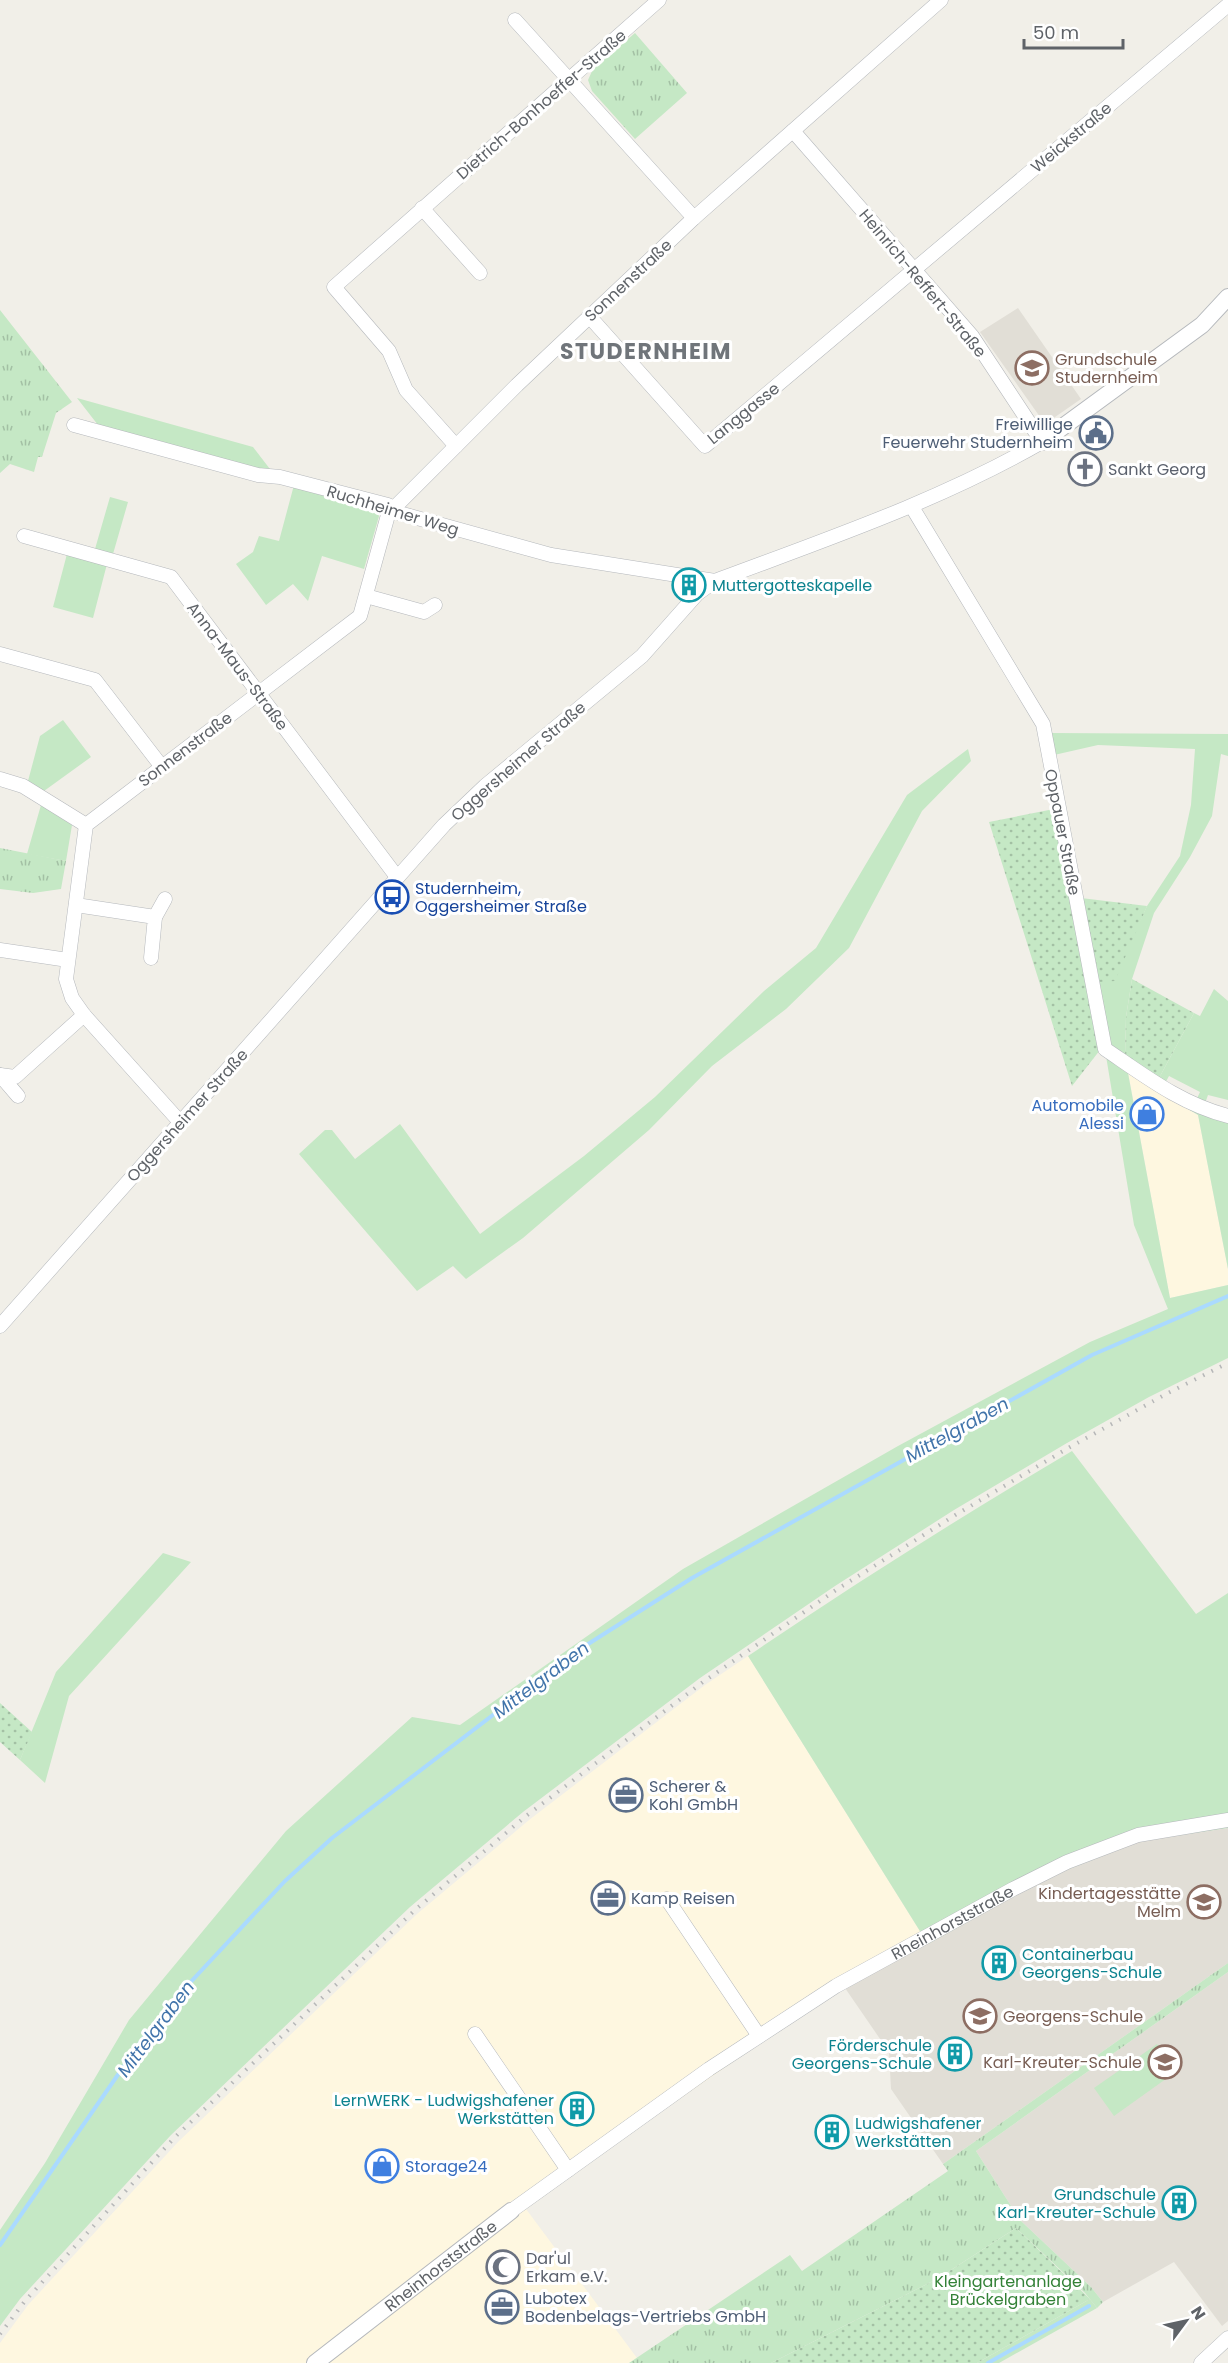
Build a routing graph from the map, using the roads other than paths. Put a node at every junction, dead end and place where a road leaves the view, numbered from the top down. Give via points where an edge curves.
1 (659, 0) edge
2 (941, 0) edge
3 (1228, 5) edge
4 (515, 20) dead end
5 (569, 79) junction
6 (793, 131) junction
7 (422, 208) junction
8 (694, 219) junction
9 (914, 270) junction
10 (480, 273) dead end
11 (1228, 297) edge
12 (589, 316) junction
13 (74, 425) dead end
14 (1042, 442) junction
15 (456, 446) junction
16 (912, 507) junction
17 (393, 509) junction
18 (24, 536) dead end
19 (716, 581) junction
20 (366, 596) junction
21 (435, 604) dead end
22 (0, 654) edge
23 (258, 694) junction
24 (162, 767) junction
25 (0, 779) edge
26 (86, 825) junction
27 (398, 877) junction
28 (165, 899) dead end
29 (76, 905) junction
30 (155, 917) junction
31 (0, 950) edge
32 (151, 958) dead end
33 (68, 960) junction
34 (84, 1015) junction
35 (0, 1075) edge
36 (18, 1096) dead end
37 (1228, 1116) edge
38 (180, 1122) junction
39 (1, 1324) edge
40 (1228, 1820) edge
41 (667, 1899) dead end
42 (475, 2034) dead end
43 (759, 2036) junction
44 (568, 2170) junction
45 (511, 2211) joint
46 (1228, 2338) edge
47 (315, 2363) edge
48 (1201, 2363) edge

1 - 5 street, Dietrich-Bonhoeffer-Straße
2 - 6 street, Sonnenstraße
3 - 9 street, Weickstraße
4 - 5 street
5 - 7 street, Dietrich-Bonhoeffer-Straße
5 - 8 street
6 - 8 street, Sonnenstraße
6 - 9 street, Heinrich-Reffert-Straße
7 - 10 street
7 - 15 street, Dietrich-Bonhoeffer-Straße via 334,287 388,351 406,390
8 - 12 street, Sonnenstraße
9 - 12 street, Langgasse via 705,446
9 - 14 street, Heinrich-Reffert-Straße via 972,336
11 - 14 street via 1202,325
12 - 15 street, Sonnenstraße
13 - 17 street, Ruchheimer Weg
14 - 16 street, Oggersheimer Straße via 992,471
15 - 17 street, Sonnenstraße
16 - 19 street, Oggersheimer Straße
16 - 37 street, Oppauer Straße via 1043,724 1105,1049 1159,1087 1194,1106
17 - 19 street, Ruchheimer Weg via 551,555
17 - 20 street, Sonnenstraße
18 - 23 street, Anna-Maus-Straße via 171,577
19 - 27 street, Oggersheimer Straße via 697,594 642,656 485,786
20 - 21 street via 424,612
20 - 23 street, Sonnenstraße via 360,616
22 - 24 street via 95,680
23 - 24 street, Sonnenstraße
23 - 27 street, Anna-Maus-Straße
24 - 26 street, Sonnenstraße
25 - 26 street via 23,786
26 - 29 street
27 - 38 street, Oggersheimer Straße
28 - 30 street
29 - 30 street
29 - 33 street
30 - 32 street
31 - 33 street
33 - 34 street via 66,979 72,998
34 - 35 street via 15,1077
34 - 38 street
35 - 36 street
38 - 39 street, Oggersheimer Straße
40 - 43 street, Rheinhorststraße via 1138,1834 1066,1862 856,1975
41 - 43 street
42 - 44 street
43 - 44 street, Rheinhorststraße
44 - 45 street, Rheinhorststraße
45 - 47 street, Rheinhorststraße
46 - 48 street

